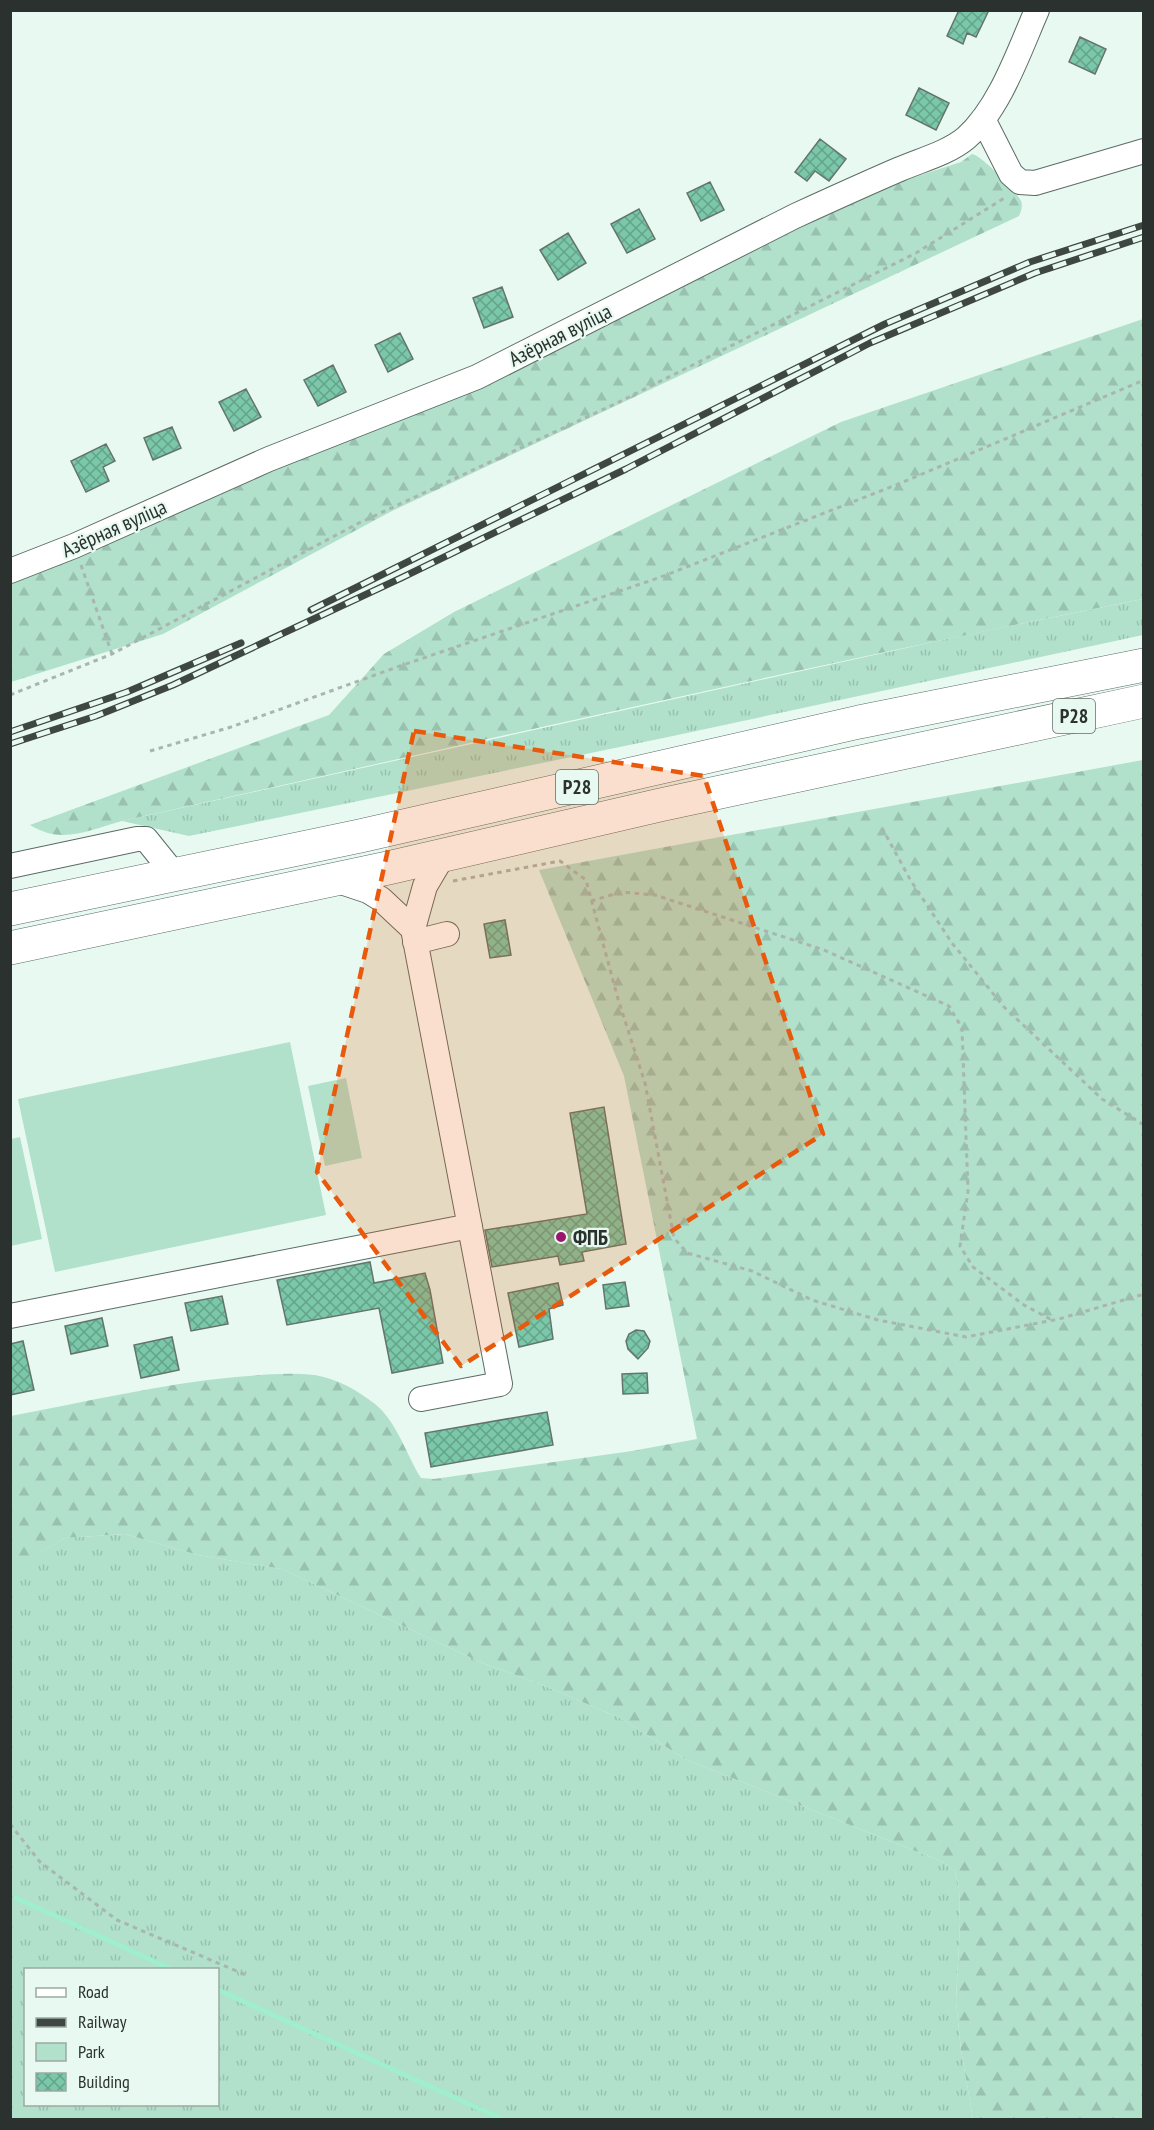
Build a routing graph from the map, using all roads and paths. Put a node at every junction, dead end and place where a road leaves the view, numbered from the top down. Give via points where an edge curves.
1 (1037, 10) edge
2 (983, 119) junction
3 (1143, 151) edge
4 (1035, 183) junction
5 (1143, 380) edge
6 (74, 546) junction
7 (10, 571) edge
8 (112, 654) junction
9 (1143, 665) edge
10 (10, 695) edge
11 (1143, 700) edge
12 (150, 751) dead end
13 (882, 828) dead end
14 (444, 854) junction
15 (10, 866) edge
16 (175, 875) junction
17 (332, 879) junction
18 (425, 886) junction
19 (591, 901) junction
20 (10, 909) edge
21 (447, 934) dead end
22 (414, 935) junction
23 (10, 948) edge
24 (1143, 1125) edge
25 (470, 1226) junction
26 (1143, 1294) edge
27 (10, 1316) edge
28 (1052, 1320) junction
29 (421, 1399) dead end
30 (10, 1824) edge
31 (246, 1976) dead end

1 - 2 street, Азёрная вуліца via 997,98
2 - 4 street via 1011,174 1020,182
2 - 6 street, Азёрная вуліца via 965,138 944,151 795,216 477,377 269,459
3 - 4 street
4 - 8 path via 1005,197 916,253 617,403 357,524
5 - 12 path via 901,483 661,577 231,727
6 - 7 street, Азёрная вуліца
6 - 8 path
8 - 10 path
9 - 16 highway, Р28 via 859,722
11 - 14 highway, Р28
13 - 24 path via 952,943 1004,1007 1102,1099
14 - 17 highway, Р28
14 - 18 street
15 - 16 street via 146,839
16 - 20 highway, Р28
17 - 22 street via 381,899
17 - 23 highway, Р28
18 - 19 path via 560,861 586,880
18 - 22 street
19 - 28 path via 621,892 655,895 824,950 949,1006 962,1028 969,1191 960,1246 973,1268
19 - 28 path via 645,1083 674,1238 687,1253 752,1271 812,1300 878,1320 966,1337
21 - 22 street
22 - 25 street
25 - 27 street
25 - 29 street via 500,1384
26 - 28 path
30 - 31 path via 40,1862 117,1920

